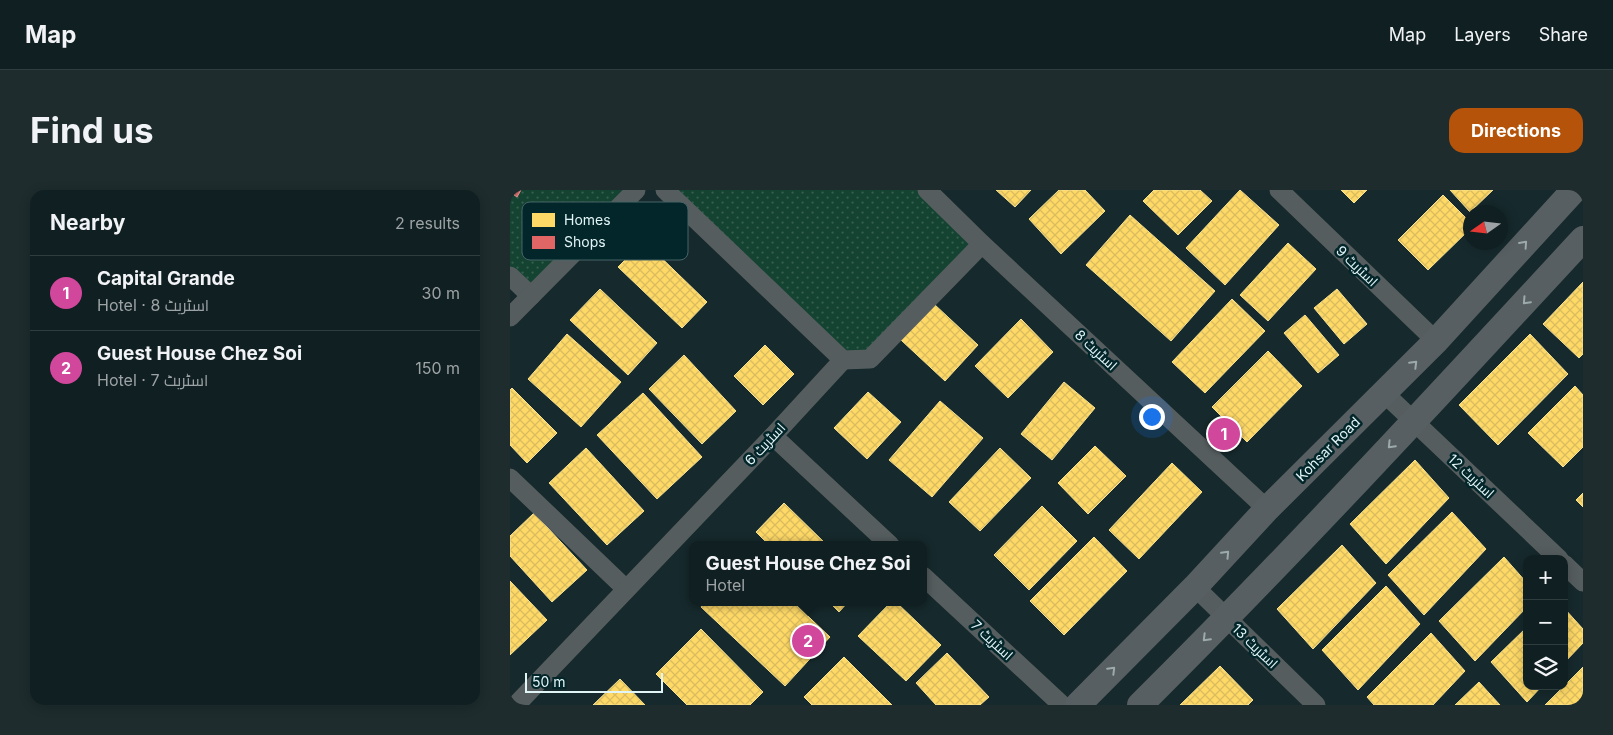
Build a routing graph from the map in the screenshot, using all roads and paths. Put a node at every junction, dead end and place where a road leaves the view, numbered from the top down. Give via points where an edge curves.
1 (636, 190) edge
2 (664, 190) edge
3 (927, 190) edge
4 (1279, 190) edge
5 (1574, 190) edge
6 (624, 202) edge
7 (677, 202) edge
8 (688, 213) edge
9 (1583, 239) edge
10 (982, 244) junction
11 (567, 260) edge
12 (510, 276) edge
13 (531, 296) junction
14 (510, 317) edge
15 (1436, 341) junction
16 (843, 360) junction
17 (1384, 393) junction
18 (1414, 422) junction
19 (774, 436) junction
20 (510, 478) edge
21 (1267, 510) junction
22 (886, 541) edge
23 (1555, 555) edge
24 (1568, 568) edge
25 (927, 580) edge
26 (1583, 582) edge
27 (1195, 587) junction
28 (626, 590) junction
29 (1226, 619) junction
30 (516, 705) edge
31 (1062, 705) edge
32 (1078, 705) edge
33 (1140, 705) edge
34 (1316, 705) edge

1 - 6 street
2 - 7 street
3 - 10 street, اسٹریٹ 8
4 - 15 street, اسٹریٹ 9
15 -> 5 street, Kohsar Road
8 - 16 street
9 -> 18 street
10 - 16 street via 870,359
10 - 21 street, اسٹریٹ 8
11 - 13 street
12 - 13 street
13 - 14 street
17 -> 15 street, Kohsar Road
16 - 19 street, اسٹریٹ 6
17 - 18 street, اسٹریٹ 12
17 - 21 street, Kohsar Road
18 - 23 street, اسٹریٹ 12
18 -> 29 street
19 - 22 street
19 - 28 street, اسٹریٹ 6
20 - 28 street
27 -> 21 street, Kohsar Road
24 - 26 street
25 - 31 street, اسٹریٹ 7
27 - 29 street, اسٹریٹ 13
32 -> 27 street, Kohsar Road
28 - 30 street, اسٹریٹ 6
29 -> 33 street
29 - 34 street, اسٹریٹ 13

